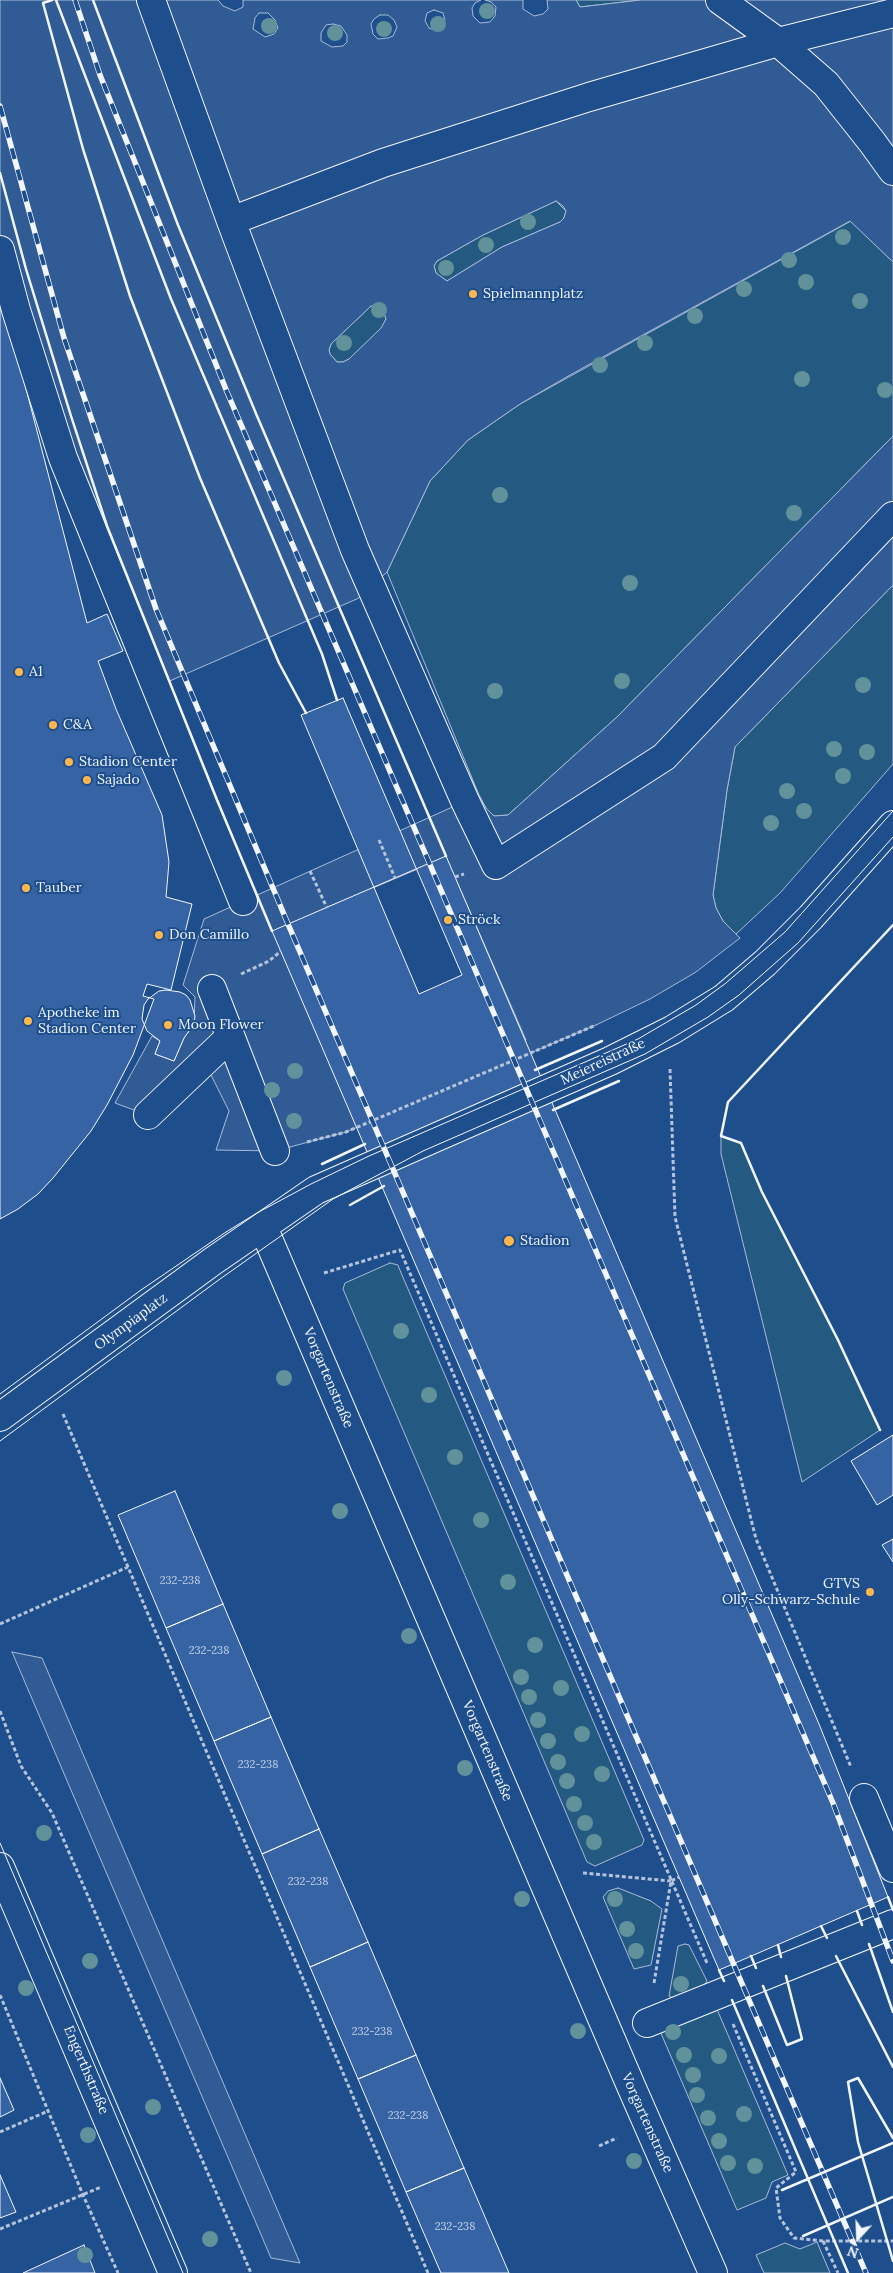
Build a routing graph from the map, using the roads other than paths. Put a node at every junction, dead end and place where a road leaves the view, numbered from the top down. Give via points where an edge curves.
1 (151, 0) edge
2 (720, 0) edge
3 (893, 13) edge
4 (778, 42) junction
5 (893, 171) edge
6 (231, 221) junction
7 (0, 250) edge
8 (893, 516) edge
9 (893, 825) edge
10 (243, 901) dead end
11 (212, 988) dead end
12 (230, 1036) junction
13 (148, 1115) dead end
14 (275, 1151) road end
15 (263, 1227) junction
16 (0, 1417) edge
17 (864, 1798) road end
18 (0, 1867) edge
19 (893, 1868) edge
20 (893, 1924) edge
21 (646, 2023) road end
22 (173, 2273) edge
23 (713, 2273) edge

1 - 6 street
2 - 4 street
3 - 4 street
4 - 5 street via 826,84
4 - 6 street via 589,97 383,163
6 - 8 street via 355,550 496,865 664,757
7 - 10 street via 63,458
9 - 15 street, Meiereistraße via 811,917 724,998 672,1030 610,1061 316,1190
11 - 12 street
12 - 13 street
12 - 14 street
15 - 16 street, Olympiaplatz
15 - 23 street, Vorgartenstraße
17 - 19 street
18 - 22 street, Engerthstraße
20 - 21 street

